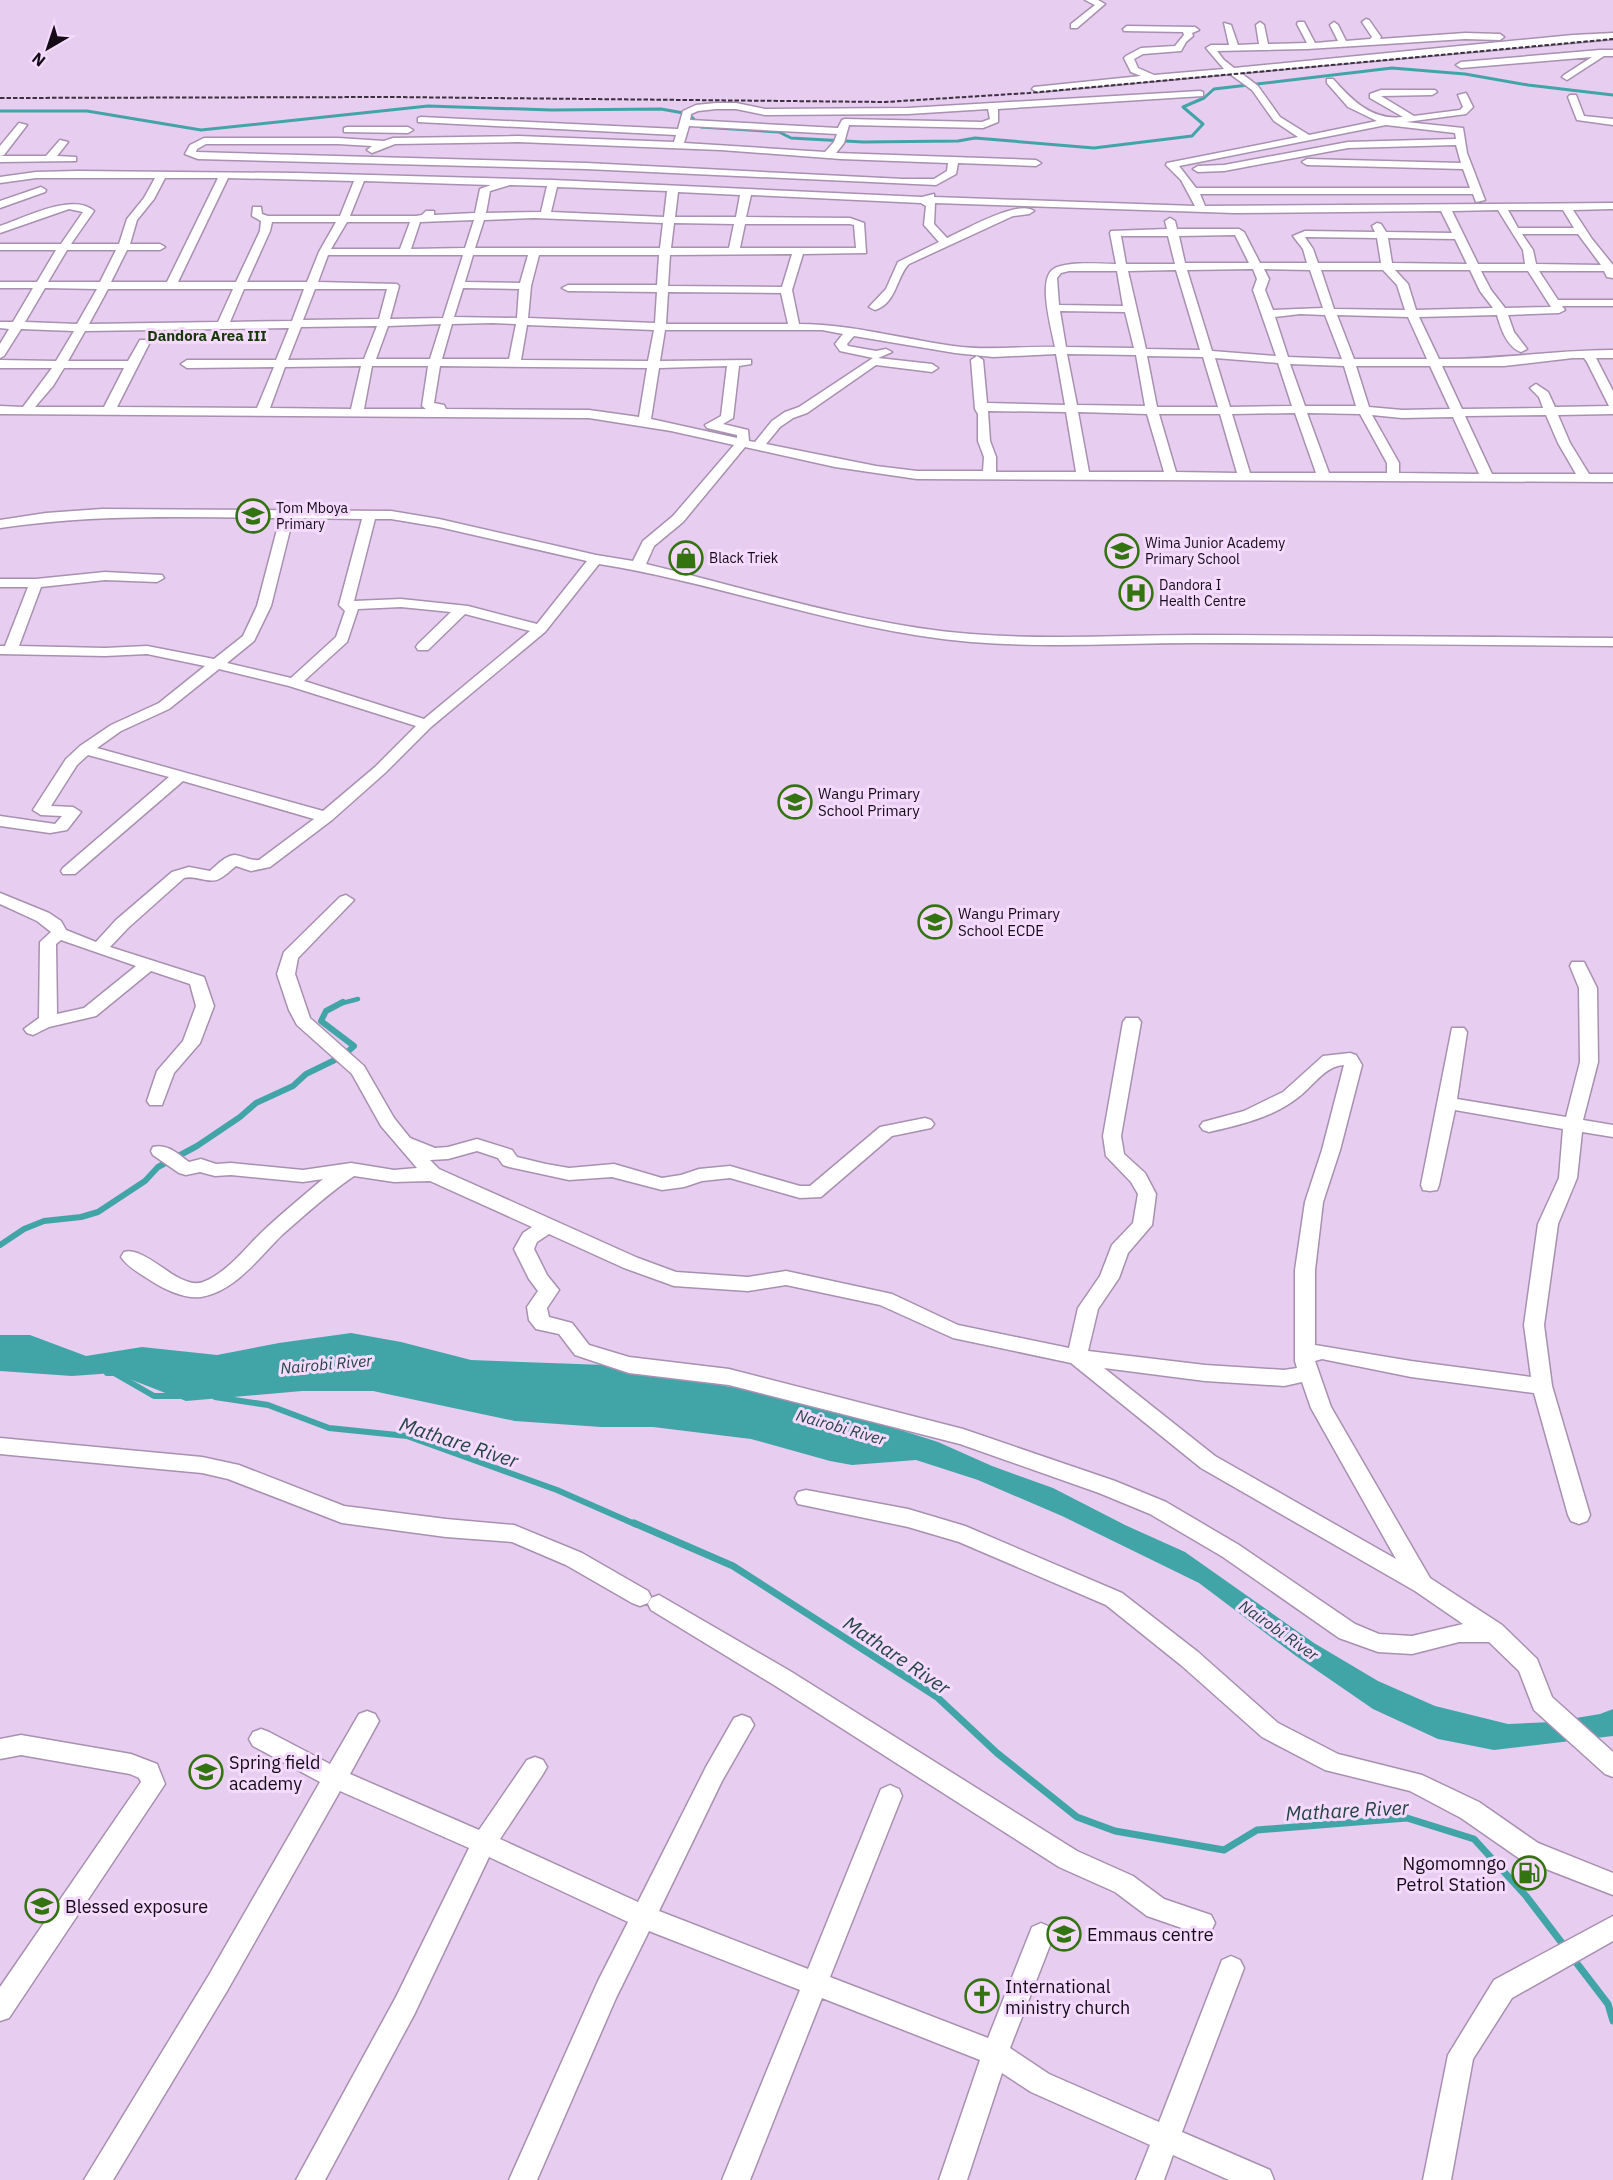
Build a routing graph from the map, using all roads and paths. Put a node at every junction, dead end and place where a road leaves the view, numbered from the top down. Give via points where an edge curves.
1 (1089, 0) edge
2 (1366, 22) dead end
3 (1301, 24) dead end
4 (1227, 25) dead end
5 (1260, 25) dead end
6 (1334, 25) dead end
7 (1074, 26) dead end
8 (1127, 29) dead end
9 (1613, 36) edge
10 (1583, 38) junction
11 (1373, 41) junction
12 (1343, 43) junction
13 (1312, 45) junction
14 (1264, 46) junction
15 (1233, 47) junction
16 (1613, 52) edge
17 (1600, 53) junction
18 (1461, 65) dead end
19 (1234, 71) junction
20 (1567, 77) dead end
21 (1154, 79) junction
22 (1330, 81) dead end
23 (1037, 89) dead end
24 (1432, 92) dead end
25 (1200, 94) dead end
26 (1463, 95) dead end
27 (1573, 97) dead end
28 (993, 108) junction
29 (1413, 119) junction
30 (421, 120) dead end
31 (844, 121) junction
32 (1388, 122) junction
33 (1613, 122) edge
34 (22, 125) dead end
35 (684, 128) junction
36 (346, 130) dead end
37 (519, 133) junction
38 (1332, 135) junction
39 (1307, 138) junction
40 (1460, 141) junction
41 (63, 142) dead end
42 (383, 144) junction
43 (678, 145) junction
44 (1348, 146) junction
45 (0, 153) edge
46 (828, 155) junction
47 (0, 159) edge
48 (49, 159) junction
49 (355, 159) junction
50 (952, 160) junction
51 (1271, 161) junction
52 (1036, 163) dead end
53 (586, 166) junction
54 (1467, 166) junction
55 (1179, 169) junction
56 (162, 174) junction
57 (36, 175) junction
58 (225, 175) junction
59 (324, 177) junction
60 (360, 178) junction
61 (0, 180) edge
62 (507, 182) junction
63 (936, 182) junction
64 (553, 183) junction
65 (574, 184) junction
66 (41, 190) dead end
67 (674, 190) junction
68 (1194, 191) junction
69 (1477, 191) junction
70 (746, 192) junction
71 (1319, 192) junction
72 (862, 197) junction
73 (924, 200) junction
74 (0, 204) edge
75 (1066, 206) junction
76 (1613, 206) edge
77 (1483, 207) junction
78 (1502, 207) junction
79 (1566, 207) junction
80 (1166, 208) junction
81 (1201, 208) junction
82 (1325, 208) junction
83 (1368, 208) junction
84 (1445, 208) junction
85 (257, 209) dead end
86 (1292, 209) junction
87 (480, 216) junction
88 (545, 216) junction
89 (424, 217) junction
90 (604, 218) junction
91 (267, 219) junction
92 (342, 219) junction
93 (741, 219) junction
94 (669, 220) junction
95 (854, 221) junction
96 (0, 230) edge
97 (1174, 231) junction
98 (1514, 231) junction
99 (1583, 231) junction
100 (1300, 234) junction
101 (1382, 234) junction
102 (1457, 236) junction
103 (945, 242) junction
104 (0, 247) edge
105 (160, 247) dead end
106 (63, 248) junction
107 (124, 248) junction
108 (665, 251) junction
109 (324, 252) junction
110 (534, 252) junction
111 (734, 252) junction
112 (798, 252) junction
113 (404, 253) junction
114 (467, 253) junction
115 (1257, 266) junction
116 (1121, 267) junction
117 (1531, 267) junction
118 (1181, 268) junction
119 (1315, 268) junction
120 (1387, 268) junction
121 (1475, 268) junction
122 (1611, 271) edge
123 (0, 285) edge
124 (41, 285) junction
125 (459, 285) junction
126 (102, 286) junction
127 (170, 286) junction
128 (525, 286) junction
129 (239, 287) junction
130 (311, 287) junction
131 (568, 288) dead end
132 (663, 289) junction
133 (786, 290) junction
134 (1555, 303) junction
135 (1613, 303) edge
136 (875, 307) dead end
137 (1053, 308) junction
138 (1129, 309) junction
139 (1501, 311) junction
140 (1330, 313) junction
141 (1270, 314) junction
142 (1412, 314) junction
143 (448, 321) junction
144 (522, 323) junction
145 (383, 324) junction
146 (0, 325) edge
147 (297, 325) junction
148 (17, 326) junction
149 (222, 326) junction
150 (660, 327) junction
151 (794, 327) junction
152 (79, 328) junction
153 (852, 331) junction
154 (902, 340) junction
155 (144, 342) dead end
156 (1521, 349) dead end
157 (1061, 352) junction
158 (1141, 352) junction
159 (1207, 353) junction
160 (0, 354) edge
161 (1613, 354) edge
162 (1588, 355) dead end
163 (977, 360) dead end
164 (1283, 360) junction
165 (1348, 360) junction
166 (367, 362) junction
167 (436, 362) junction
168 (747, 362) dead end
169 (1435, 362) junction
170 (281, 363) junction
171 (514, 363) junction
172 (0, 364) edge
173 (187, 364) dead end
174 (733, 364) junction
175 (131, 365) junction
176 (653, 365) junction
177 (59, 366) junction
178 (932, 368) dead end
179 (1536, 388) dead end
180 (1613, 404) edge
181 (981, 407) junction
182 (1070, 409) junction
183 (1298, 409) junction
184 (0, 410) edge
185 (27, 410) junction
186 (110, 410) junction
187 (1613, 410) edge
188 (357, 411) junction
189 (1152, 411) junction
190 (1224, 411) junction
191 (1364, 411) junction
192 (262, 412) junction
193 (1458, 413) junction
194 (1551, 413) junction
195 (438, 415) junction
196 (644, 422) junction
197 (742, 443) junction
198 (757, 447) junction
199 (989, 475) junction
200 (1083, 475) junction
201 (1171, 476) junction
202 (1324, 476) junction
203 (1393, 476) junction
204 (1245, 477) junction
205 (1487, 477) junction
206 (1584, 477) junction
207 (1613, 478) edge
208 (288, 513) junction
209 (370, 514) junction
210 (0, 524) edge
211 (596, 559) junction
212 (638, 566) junction
213 (157, 578) dead end
214 (0, 583) edge
215 (36, 583) junction
216 (346, 605) junction
217 (461, 610) junction
218 (540, 629) junction
219 (1613, 642) edge
220 (423, 647) dead end
221 (5, 650) edge
222 (212, 665) junction
223 (294, 683) junction
224 (426, 724) junction
225 (85, 749) junction
226 (181, 775) junction
227 (326, 817) junction
228 (0, 821) edge
229 (69, 871) dead end
230 (0, 898) edge
231 (346, 900) dead end
232 (60, 933) junction
233 (100, 948) junction
234 (148, 965) junction
235 (1578, 966) dead end
236 (1132, 1022) dead end
237 (1458, 1032) dead end
238 (156, 1101) dead end
239 (1447, 1103) junction
240 (925, 1124) dead end
241 (1209, 1125) dead end
242 (1574, 1125) junction
243 (1613, 1131) edge
244 (399, 1139) junction
245 (167, 1157) dead end
246 (351, 1169) junction
247 (432, 1174) junction
248 (1430, 1185) dead end
249 (546, 1226) junction
250 (132, 1257) dead end
251 (1305, 1352) junction
252 (1077, 1357) junction
253 (1310, 1373) junction
254 (1542, 1386) junction
255 (0, 1446) edge
256 (806, 1498) dead end
257 (1579, 1515) dead end
258 (1423, 1585) junction
259 (1494, 1632) junction
260 (367, 1721) dead end
261 (742, 1725) dead end
262 (261, 1739) dead end
263 (0, 1749) edge
264 (1608, 1763) edge
265 (535, 1767) dead end
266 (334, 1778) junction
267 (890, 1796) dead end
268 (484, 1843) junction
269 (1613, 1884) edge
270 (643, 1917) junction
271 (1202, 1923) dead end
272 (1613, 1928) edge
273 (1041, 1935) dead end
274 (1232, 1968) dead end
275 (815, 1983) junction
276 (0, 2009) edge
277 (995, 2053) junction
278 (1164, 2139) junction
279 (98, 2180) edge
280 (310, 2180) edge
281 (523, 2180) edge
282 (736, 2180) edge
283 (953, 2180) edge
284 (1150, 2180) edge
285 (1260, 2180) edge
286 (1437, 2180) edge

1 - 7 street via 1101,4
2 - 11 street via 1377,37
3 - 13 street
4 - 15 street
5 - 14 street
6 - 12 street
8 - 21 street via 1190,30 1178,49 1141,51 1129,58 1134,70
9 - 10 street
10 - 11 street via 1400,35
10 - 19 street
11 - 12 street
12 - 13 street
13 - 14 street
14 - 15 street
15 - 19 street via 1211,48
16 - 17 street
17 - 18 street
17 - 20 street via 1593,62
19 - 21 street
19 - 39 street via 1277,119
21 - 23 street
22 - 32 street via 1351,105
24 - 29 street via 1373,96
25 - 28 street
26 - 29 street via 1468,107 1464,112
27 - 33 street via 1580,118
28 - 31 street
28 - 31 street via 995,120 983,125
29 - 32 street
30 - 37 street
31 - 35 street
31 - 35 street via 736,106 704,106 686,112
31 - 46 street via 839,143
32 - 38 street
32 - 40 street via 1458,129
34 - 45 street
35 - 37 street
35 - 43 street
36 - 37 street
37 - 42 street
37 - 43 street
38 - 39 street
38 - 44 street
39 - 55 street via 1171,165
40 - 44 street
40 - 54 street
41 - 48 street
42 - 49 street
42 - 49 street via 204,141 193,147 190,154
43 - 46 street
44 - 51 street
46 - 50 street
47 - 48 street
48 - 57 street via 72,159
49 - 53 street
49 - 59 street
50 - 52 street
50 - 63 street via 952,172
51 - 54 street
51 - 55 street via 1274,164 1267,166
53 - 63 street
53 - 65 street via 582,180
54 - 69 street
55 - 68 street
56 - 57 street
56 - 58 street
56 - 107 street via 132,219
57 - 61 street
58 - 59 street
58 - 127 street
59 - 60 street
60 - 62 street
60 - 92 street
62 - 64 street
62 - 87 street via 485,189
63 - 73 street via 937,191
64 - 65 street
64 - 88 street
65 - 67 street
66 - 74 street
67 - 70 street
67 - 90 street via 607,190
67 - 94 street
68 - 71 street
68 - 81 street
69 - 71 street
69 - 77 street
70 - 72 street
70 - 93 street
71 - 82 street
72 - 73 street
72 - 95 street via 827,206 830,215
73 - 75 street
73 - 103 street via 931,205 929,225
75 - 80 street
75 - 103 street via 1054,211 1011,213
76 - 79 street
77 - 78 street
77 - 84 street
78 - 79 street
78 - 98 street
79 - 99 street
80 - 81 street
80 - 97 street
81 - 86 street
82 - 83 street
82 - 86 street
83 - 84 street
83 - 101 street
84 - 102 street
85 - 91 street via 257,216
86 - 100 street
87 - 88 street
87 - 89 street
87 - 114 street
88 - 90 street
89 - 92 street
89 - 113 street
90 - 94 street
91 - 92 street
91 - 129 street
92 - 109 street
93 - 94 street
93 - 95 street
93 - 111 street
94 - 108 street
95 - 112 street via 861,231 861,252
96 - 106 street via 69,206 89,211
97 - 115 street via 1239,232
97 - 116 street via 1114,233
97 - 118 street
98 - 99 street
98 - 117 street via 1528,250
99 - 122 street
100 - 101 street
100 - 119 street via 1298,238 1305,243
101 - 102 street
101 - 120 street
102 - 121 street
103 - 136 street via 897,268 895,283
104 - 106 street
105 - 107 street
106 - 107 street
106 - 124 street
107 - 126 street
108 - 110 street
108 - 111 street
108 - 132 street
109 - 113 street
109 - 130 street
110 - 114 street
110 - 128 street
111 - 112 street
112 - 133 street
113 - 114 street
114 - 125 street
115 - 118 street
115 - 119 street
115 - 141 street via 1263,279 1259,290
116 - 118 street
116 - 137 street via 1069,268 1057,272 1051,278
116 - 138 street
117 - 121 street
117 - 122 street
117 - 134 street
118 - 159 street
119 - 120 street
119 - 140 street
120 - 121 street
120 - 142 street via 1402,284
121 - 139 street
123 - 124 street
124 - 126 street
124 - 148 street
125 - 128 street
125 - 143 street
126 - 127 street
126 - 152 street
127 - 129 street
128 - 144 street
129 - 130 street
129 - 149 street
130 - 145 street via 393,286
130 - 147 street
131 - 132 street
132 - 133 street
132 - 150 street
133 - 151 street
134 - 135 street
134 - 139 street via 1559,310
137 - 138 street
137 - 157 street
138 - 158 street
139 - 142 street
139 - 156 street via 1508,333
140 - 141 street
140 - 142 street
140 - 165 street
141 - 164 street
142 - 169 street
143 - 144 street
143 - 145 street
143 - 167 street
144 - 150 street
144 - 171 street
145 - 147 street
145 - 166 street
146 - 148 street
147 - 149 street
147 - 170 street
148 - 152 street
148 - 160 street
149 - 152 street
150 - 151 street
150 - 176 street
151 - 153 street
152 - 177 street
153 - 154 street
153 - 154 street via 841,344 856,353 884,354
154 - 157 street via 974,352
155 - 175 street
157 - 158 street
157 - 182 street
158 - 159 street
158 - 189 street
159 - 164 street
159 - 190 street
161 - 169 street via 1504,362
162 - 180 street
163 - 181 street
164 - 165 street
164 - 183 street
165 - 169 street
165 - 191 street
166 - 167 street
166 - 170 street
166 - 188 street
167 - 171 street
167 - 195 street via 428,406 440,408
168 - 174 street
169 - 193 street
170 - 173 street
170 - 192 street
171 - 176 street
172 - 177 street
174 - 176 street
174 - 197 street via 727,418 711,425 744,432
175 - 177 street
175 - 186 street
176 - 196 street
177 - 185 street
178 - 198 street via 874,361 776,424
179 - 194 street via 1544,394
181 - 182 street
181 - 199 street
182 - 189 street
182 - 200 street
183 - 190 street
183 - 191 street
183 - 202 street
184 - 185 street
185 - 186 street
186 - 192 street
187 - 194 street
188 - 192 street
188 - 195 street
189 - 190 street
189 - 201 street
190 - 204 street
191 - 193 street
191 - 203 street via 1393,463
193 - 194 street
193 - 205 street
194 - 206 street
195 - 196 street via 589,414
196 - 197 street
197 - 198 street
197 - 212 street via 678,519 648,544
198 - 199 street via 890,473
199 - 200 street
200 - 201 street
201 - 204 street
202 - 203 street
202 - 204 street
203 - 205 street
205 - 206 street
206 - 207 street
208 - 209 street
208 - 210 street via 102,513
208 - 222 street via 264,606 249,638
209 - 211 street via 439,523
209 - 216 street
211 - 212 street
211 - 218 street
212 - 219 street via 852,619 972,638
213 - 215 street via 105,576
214 - 215 street
215 - 221 street
216 - 217 street via 401,603
216 - 223 street via 352,610 342,639
217 - 218 street
217 - 220 street
218 - 224 street
221 - 222 street via 147,650
222 - 223 street
222 - 225 street via 164,706 116,728
223 - 224 street
224 - 227 street
225 - 226 street
225 - 228 street via 71,762 41,810 73,812 60,828
226 - 227 street
226 - 229 street
227 - 233 street via 264,864 251,866 234,860 213,876 189,872 178,875
230 - 232 street via 43,917
231 - 244 street via 290,956 286,974 303,1020 357,1068
232 - 233 street
232 - 234 street via 48,942 40,1025 90,1012
233 - 234 street
234 - 238 street via 198,981 205,1006 191,1043 166,1071
235 - 242 street via 1588,988 1590,1031 1588,1062
236 - 252 street via 1113,1136 1115,1156 1138,1178 1147,1194 1142,1225 1119,1250 1109,1278 1088,1308
237 - 239 street
239 - 242 street
239 - 248 street
240 - 244 street via 886,1131 814,1192 800,1192 729,1172 662,1184 614,1170 568,1174 516,1163 505,1154 477,1145 433,1154
241 - 251 street via 1250,1116 1289,1096 1329,1060 1350,1059 1353,1065 1314,1202 1305,1270
242 - 243 street
242 - 254 street via 1568,1178 1548,1224 1537,1290 1534,1325
244 - 247 street
245 - 246 street via 186,1169 201,1166 303,1176
246 - 247 street via 394,1176
246 - 250 street via 278,1228 232,1272 201,1290 183,1289
247 - 249 street
249 - 252 street via 674,1279 748,1284 786,1278 885,1299 953,1331
249 - 259 street via 530,1238 524,1249 538,1279 549,1290 536,1312 543,1324 565,1328 582,1350 629,1365 729,1377 963,1437 1107,1487 1158,1508 1231,1551 1347,1631 1378,1643 1412,1645 1459,1633
251 - 253 street
251 - 254 street
252 - 253 street via 1205,1373 1284,1378
252 - 258 street via 1208,1462
253 - 258 street via 1321,1408
254 - 257 street
255 - 271 street via 202,1465 231,1471 342,1514 514,1534 574,1559 782,1677 1068,1859 1124,1884 1156,1908
256 - 269 street via 908,1518 965,1534 1114,1599 1270,1730 1332,1763 1414,1782 1470,1810 1528,1851
258 - 259 street
259 - 264 street via 1529,1666 1542,1702
260 - 266 street
261 - 270 street
262 - 266 street
263 - 276 street via 21,1745 131,1764 149,1771 153,1784
265 - 268 street
266 - 268 street
266 - 279 street via 218,1983
267 - 275 street
268 - 270 street
268 - 280 street via 405,2006
270 - 275 street
270 - 281 street via 578,2051
272 - 286 street via 1503,1989 1461,2055
273 - 277 street
274 - 278 street
275 - 277 street
275 - 282 street
277 - 278 street via 1040,2083
277 - 283 street
278 - 284 street
278 - 285 street

